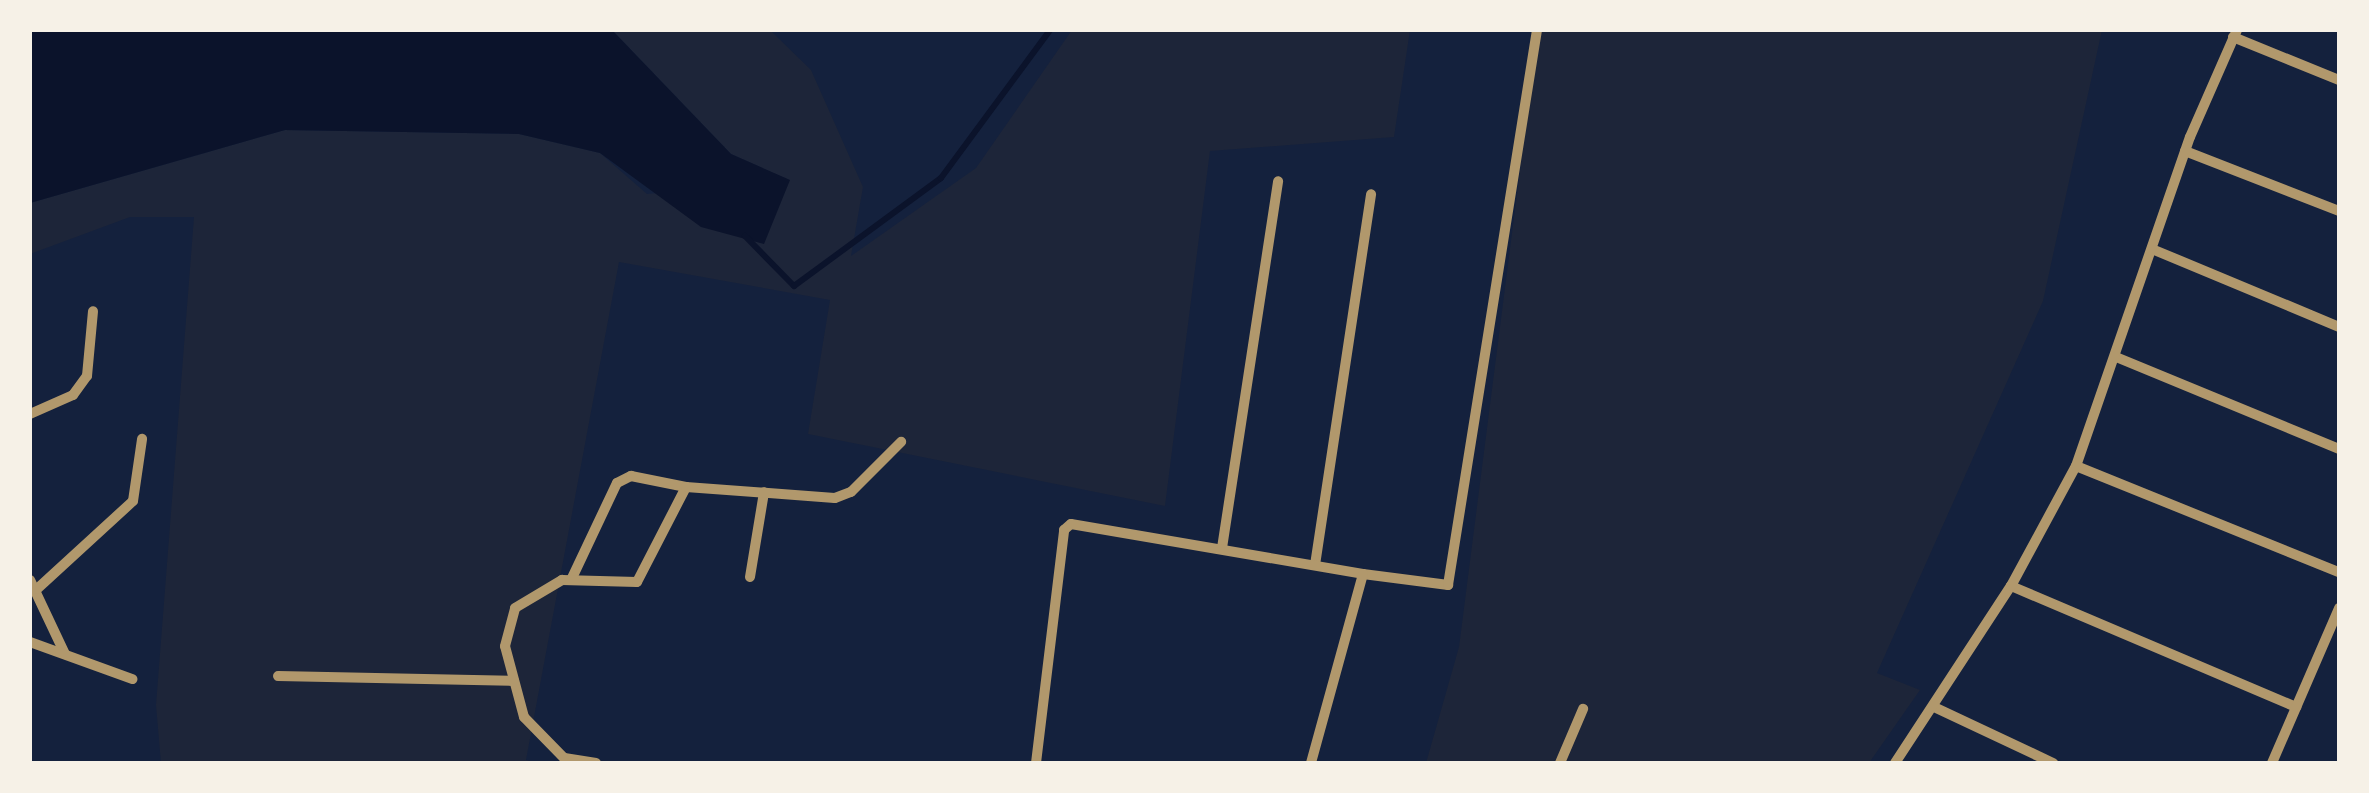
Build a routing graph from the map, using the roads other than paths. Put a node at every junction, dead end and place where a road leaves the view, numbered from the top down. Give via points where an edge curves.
1 (1537, 30) edge
2 (2235, 34) edge
3 (2339, 80) edge
4 (2185, 152) junction
5 (1278, 181) dead end
6 (1371, 194) dead end
7 (2339, 211) edge
8 (2152, 249) junction
9 (93, 311) dead end
10 (2339, 328) edge
11 (2116, 357) junction
12 (30, 414) edge
13 (142, 438) dead end
14 (900, 442) dead end
15 (2339, 449) edge
16 (2076, 466) junction
17 (686, 487) junction
18 (764, 492) junction
19 (1222, 548) junction
20 (1315, 565) junction
21 (2339, 572) edge
22 (1363, 574) junction
23 (750, 577) dead end
24 (572, 578) junction
25 (33, 584) edge
26 (2012, 586) junction
27 (2339, 608) edge
28 (30, 642) edge
29 (65, 654) junction
30 (278, 676) dead end
31 (132, 678) dead end
32 (514, 681) junction
33 (2296, 707) junction
34 (1934, 708) junction
35 (1583, 709) dead end
36 (596, 763) edge
37 (1036, 763) edge
38 (1311, 763) edge
39 (1560, 763) edge
40 (1896, 763) edge
41 (2053, 763) edge
42 (2272, 763) edge

1 - 22 street via 1448,585
2 - 3 street
2 - 4 street
4 - 7 street
4 - 8 street
5 - 19 street
6 - 20 street
8 - 10 street
8 - 11 street
9 - 12 street via 87,376 73,395
11 - 15 street
11 - 16 street
13 - 25 street via 133,501
14 - 18 street via 851,492 834,498
16 - 21 street
16 - 26 street
17 - 18 street
17 - 24 street via 636,582 626,587
17 - 24 street via 631,476 617,483
18 - 23 street
19 - 20 street
19 - 37 street via 1066,526
20 - 22 street
22 - 38 street
24 - 32 street via 540,589 508,618 505,646
25 - 29 street
26 - 33 street
26 - 34 street
27 - 33 street
28 - 29 street
29 - 31 street
30 - 32 street
32 - 36 street via 524,717 564,758
33 - 42 street
34 - 40 street
34 - 41 street
35 - 39 street

